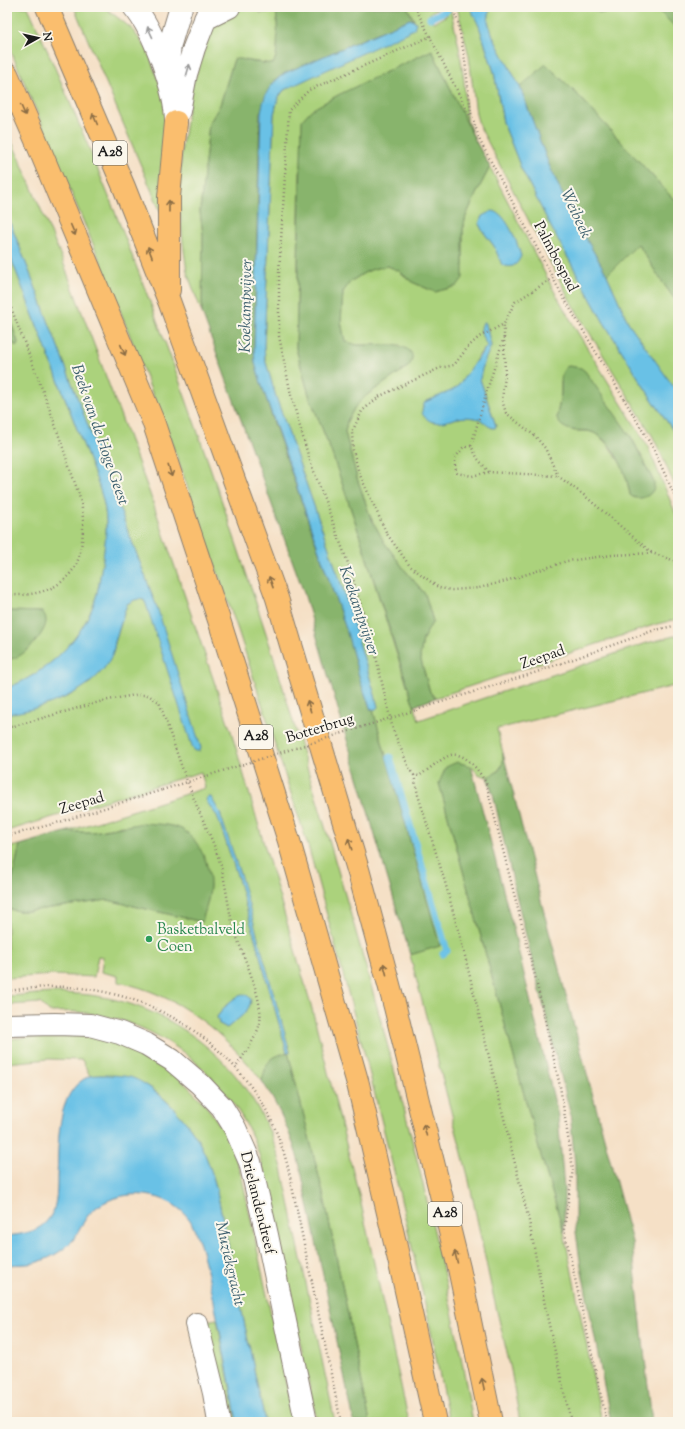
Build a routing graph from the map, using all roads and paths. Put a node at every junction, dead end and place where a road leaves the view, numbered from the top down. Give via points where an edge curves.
1 (47, 7) edge
2 (134, 7) edge
3 (181, 7) edge
4 (229, 7) edge
5 (415, 7) edge
6 (453, 7) edge
7 (208, 13) edge
8 (431, 36) junction
9 (166, 73) junction
10 (7, 74) edge
11 (176, 122) junction
12 (474, 124) junction
13 (553, 278) junction
14 (7, 297) edge
15 (169, 301) junction
16 (504, 324) junction
17 (504, 337) junction
18 (471, 446) junction
19 (489, 472) junction
20 (558, 476) junction
21 (678, 503) edge
22 (652, 553) junction
23 (678, 562) edge
24 (7, 595) edge
25 (678, 625) edge
26 (416, 710) joint
27 (7, 728) edge
28 (414, 775) junction
29 (162, 790) joint
30 (7, 836) edge
31 (7, 1025) edge
32 (236, 1067) dead end
33 (198, 1324) dead end
34 (220, 1422) edge
35 (306, 1422) edge
36 (436, 1422) edge
37 (491, 1422) edge
38 (570, 1422) edge
39 (607, 1422) edge

15 -> 1 highway, A28 via 124,187
9 -> 2 street, A28 via 147,25
3 - 9 street, A28 via 170,44
4 - 7 street, A28
5 - 8 path
6 - 12 path, Palmbospad via 463,46
11 -> 7 street, A28 via 186,74
8 - 12 path
8 - 28 path via 309,90 289,110 279,273 279,336 291,395 308,454 349,566 393,730
9 - 11 street, A28 via 176,110
10 -> 36 highway, A28 via 153,421 224,636 289,841 358,1084
15 -> 11 highway, A28 via 169,197
12 - 13 path, Palmbospad via 480,141
13 - 16 path via 515,302
13 - 21 path, Palmbospad via 653,448
14 - 24 path via 54,421 79,496 82,527 77,565 67,578 55,587 41,592 22,596
37 -> 15 highway, A28 via 458,1268 395,1007 359,873 276,598
16 - 17 path
16 - 22 path via 479,337 454,365 440,368 380,396 362,411 352,432 353,450 359,473 387,534 410,566 439,588 452,590 479,588 567,561 612,554
17 - 18 path
17 - 20 path via 505,376 502,400 506,413 535,436 545,448
18 - 19 path via 478,460
18 - 19 path via 464,448 455,458 457,473 472,476
19 - 20 path
20 - 22 path
22 - 23 path
25 - 26 path, Zeepad via 655,630
26 - 29 path, Botterbrug, bridge
27 - 32 path via 134,695 148,695 159,702 193,798 219,859 228,891 232,921 259,1004 260,1022
28 - 38 path via 445,882 492,1065 529,1221
28 - 39 path via 419,776 448,756 456,754 465,758 478,770 486,783 560,1086 573,1169 564,1229
29 - 30 path, Zeepad
31 - 35 street, Drielandendreef via 90,1026 120,1034 146,1044 172,1060 222,1107 235,1128 250,1162
33 - 34 street

